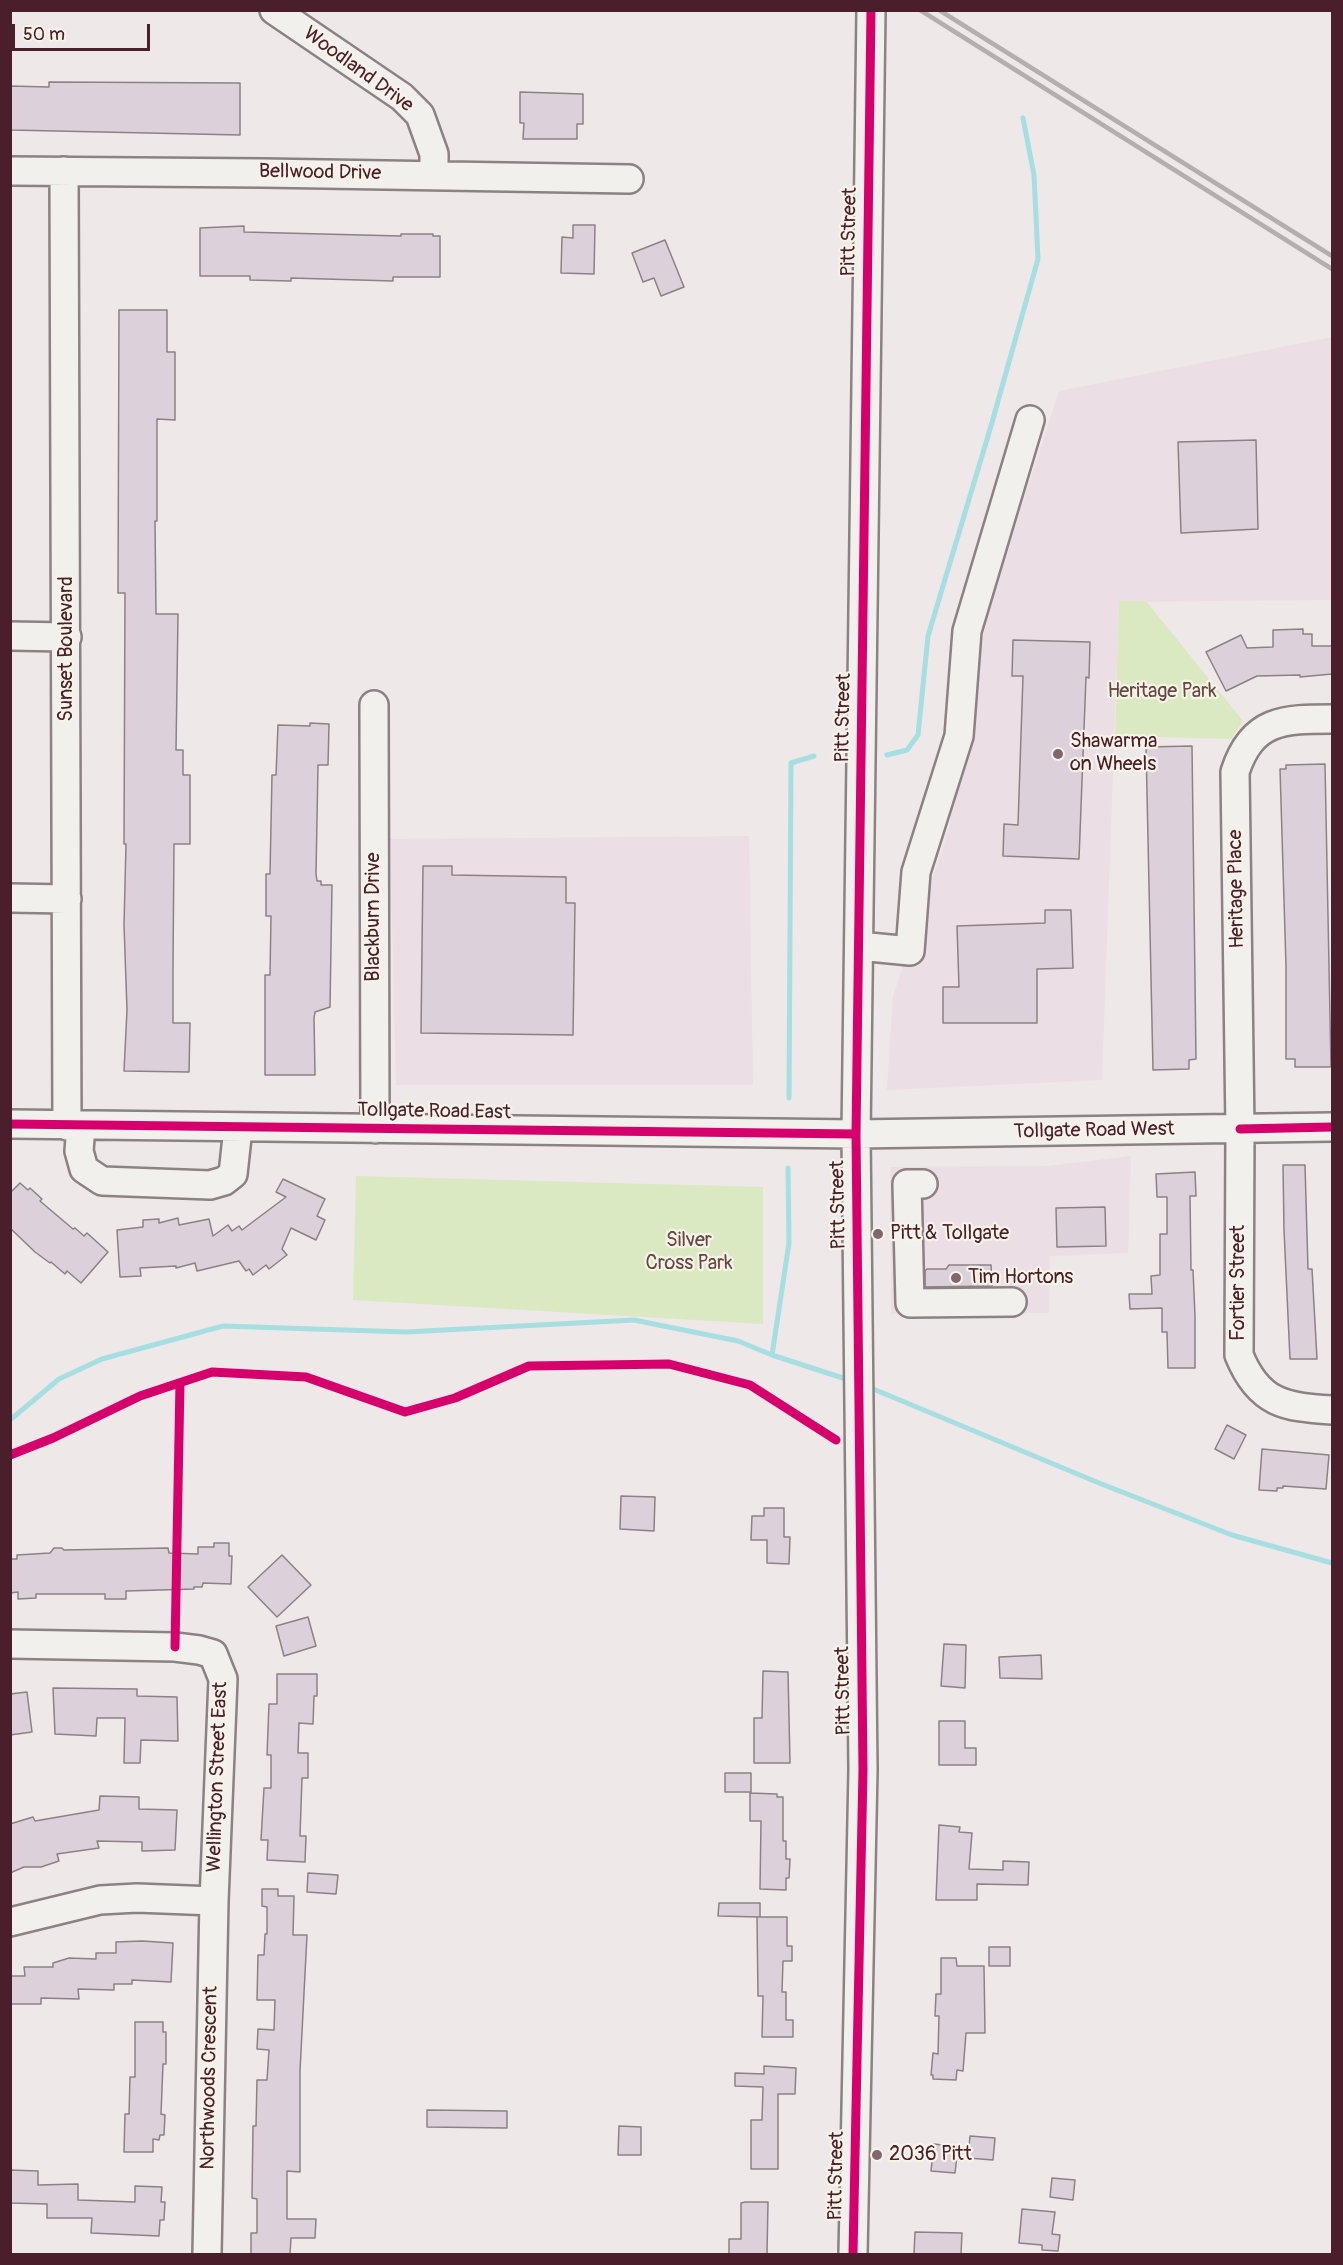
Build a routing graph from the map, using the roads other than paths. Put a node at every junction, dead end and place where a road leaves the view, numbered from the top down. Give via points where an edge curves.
1 (274, 10) edge
2 (871, 10) edge
3 (10, 171) edge
4 (64, 171) junction
5 (434, 175) junction
6 (629, 179) dead end
7 (1030, 420) dead end
8 (10, 636) edge
9 (67, 637) junction
10 (374, 705) dead end
11 (1332, 719) edge
12 (10, 898) edge
13 (67, 899) junction
14 (859, 946) junction
15 (10, 1124) edge
16 (74, 1126) junction
17 (1332, 1127) edge
18 (238, 1128) junction
19 (375, 1129) junction
20 (1240, 1129) junction
21 (856, 1134) junction
22 (923, 1184) dead end
23 (1012, 1302) dead end
24 (1332, 1410) edge
25 (10, 1644) edge
26 (214, 1901) junction
27 (10, 1922) edge
28 (207, 2254) edge
29 (853, 2254) edge

1 - 5 street, Woodland Drive via 402,97 420,115 434,154
2 - 14 street, Pitt Street
3 - 4 street, Bellwood Drive
4 - 5 street, Bellwood Drive
4 - 9 street, Sunset Boulevard
5 - 6 street, Bellwood Drive
7 - 14 street via 967,631 959,736 916,872 909,951
8 - 9 street
9 - 13 street, Sunset Boulevard
10 - 19 street, Blackburn Drive
11 - 20 street, Heritage Place via 1293,719 1262,730 1249,741 1235,771
12 - 13 street
13 - 16 street, Sunset Boulevard
14 - 21 street, Pitt Street
15 - 16 street, Tollgate Road East
16 - 18 street, Tollgate Road East
16 - 18 street, Sunset Boulevard via 84,1169 102,1181 210,1185 233,1174
17 - 20 street, Tollgate Road West
18 - 19 street, Tollgate Road East
19 - 21 street, Tollgate Road East
20 - 21 street, Tollgate Road West
20 - 24 street, Fortier Street via 1239,1355 1247,1374 1281,1403
21 - 29 street, Pitt Street via 863,1770
22 - 23 street via 908,1184 910,1303
25 - 26 street, Wellington Street East via 175,1647 213,1654 223,1679
26 - 27 street via 100,1900
26 - 28 street, Northwoods Crescent

